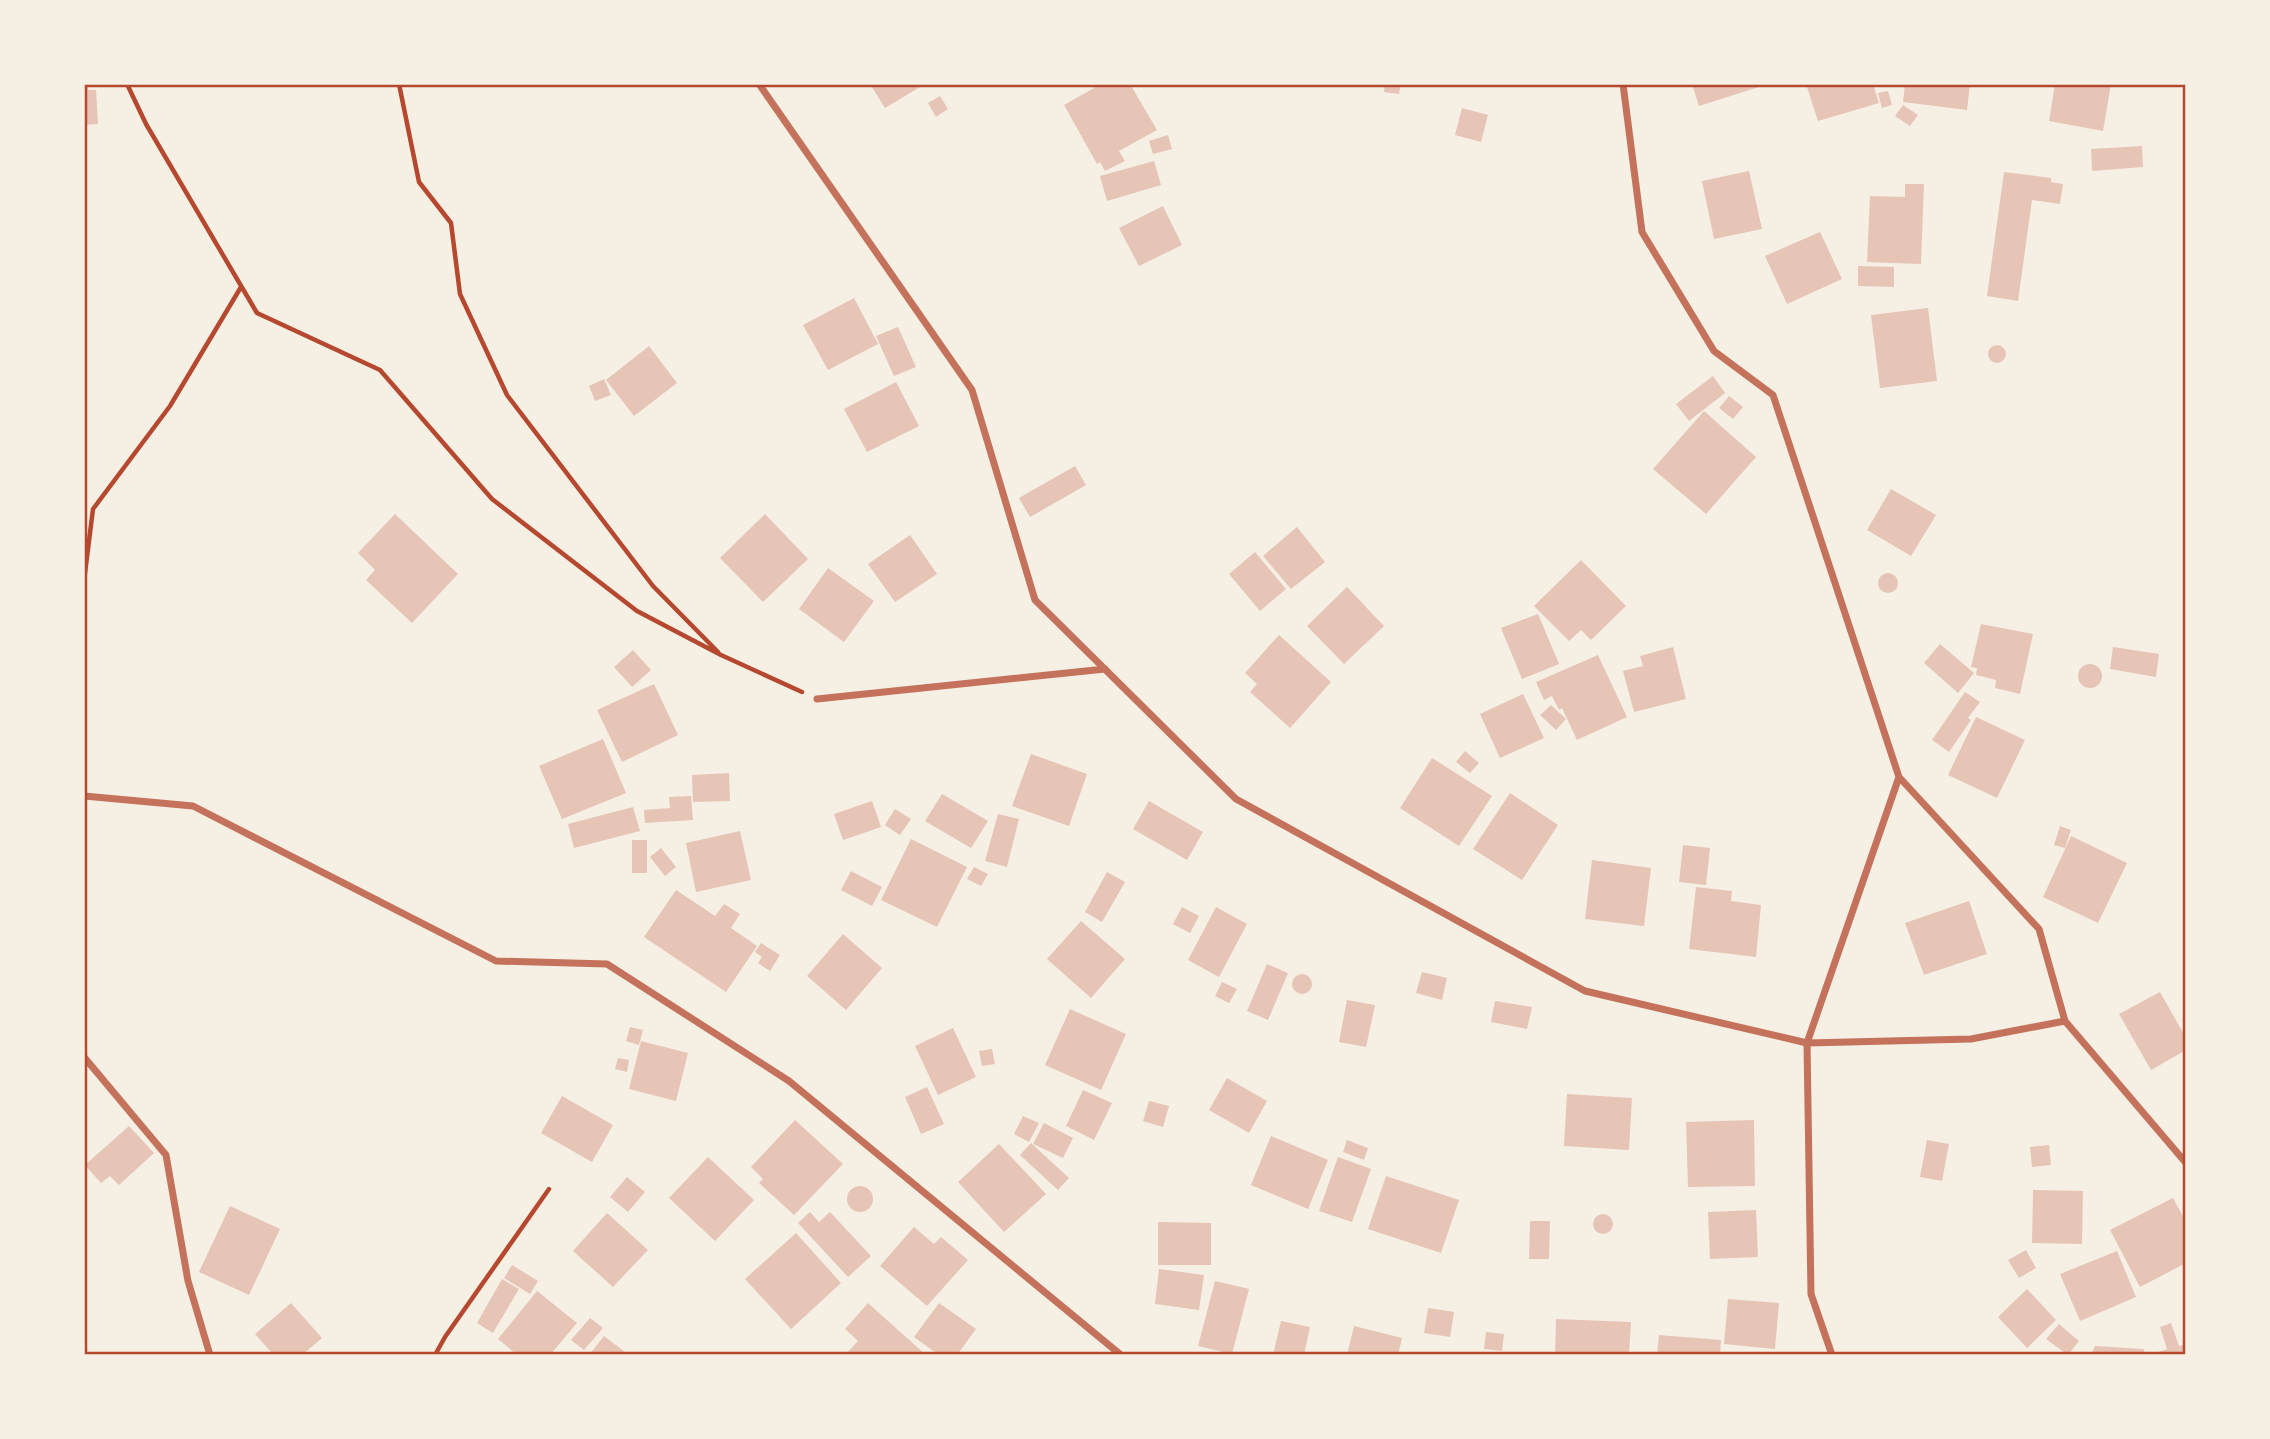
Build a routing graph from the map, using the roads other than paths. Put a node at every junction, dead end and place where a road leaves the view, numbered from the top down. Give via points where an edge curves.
1 (759, 84) edge
2 (1623, 84) edge
3 (1105, 670) junction
4 (817, 699) road end
5 (1899, 777) junction
6 (84, 796) edge
7 (2065, 1021) junction
8 (1807, 1043) junction
9 (84, 1056) edge
10 (2186, 1163) edge
11 (210, 1355) edge
12 (1121, 1355) edge
13 (1832, 1355) edge

1 - 3 street via 972,390 1035,600
2 - 5 street via 1642,232 1714,351 1773,395
3 - 4 street
3 - 8 street via 1236,799 1586,990
5 - 7 street via 2039,929
5 - 8 street
6 - 12 street via 193,806 496,961 607,964 789,1081
7 - 8 street via 1971,1039
7 - 10 street
8 - 13 street via 1811,1294
9 - 11 street via 166,1155 188,1281

